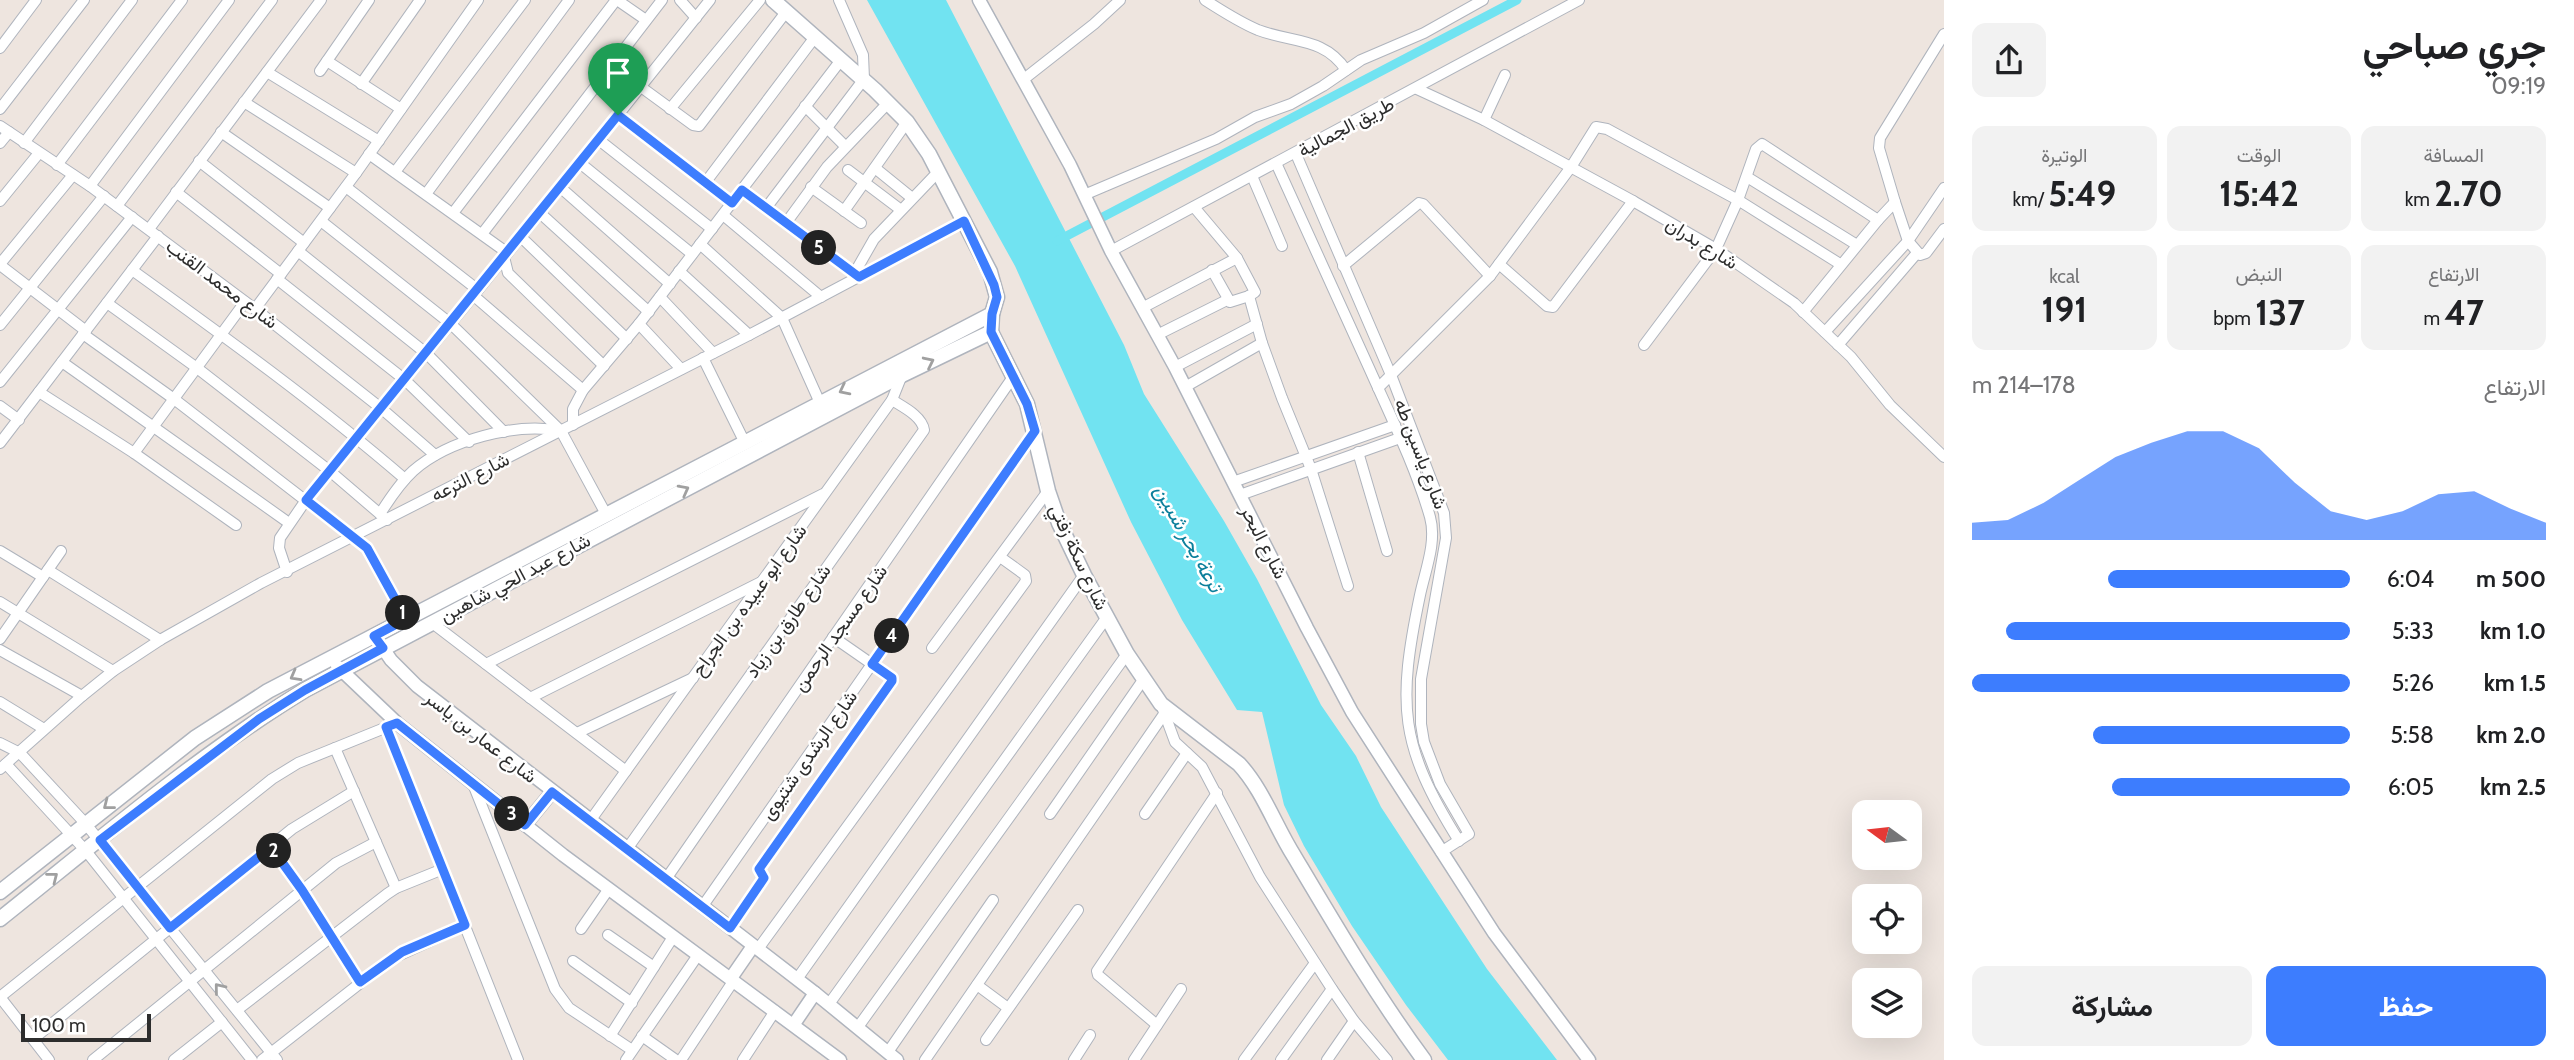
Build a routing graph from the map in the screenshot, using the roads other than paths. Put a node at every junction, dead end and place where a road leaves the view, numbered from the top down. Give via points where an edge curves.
1 (36, 0) edge
2 (84, 0) edge
3 (132, 0) edge
4 (182, 0) edge
5 (229, 0) edge
6 (272, 0) edge
7 (321, 0) edge
8 (369, 0) edge
9 (420, 0) edge
10 (478, 0) edge
11 (525, 0) edge
12 (569, 0) edge
13 (617, 0) edge
14 (662, 0) edge
15 (680, 0) edge
16 (710, 0) edge
17 (760, 0) edge
18 (772, 0) edge
19 (839, 0) edge
20 (979, 0) edge
21 (1120, 0) edge
22 (1205, 0) edge
23 (1483, 0) edge
24 (1579, 0) edge
25 (786, 12) junction
26 (696, 18) junction
27 (646, 20) junction
28 (1944, 34) edge
29 (815, 37) junction
30 (0, 48) edge
31 (841, 60) junction
32 (327, 61) junction
33 (1346, 70) junction
34 (320, 71) dead end
35 (267, 72) junction
36 (1505, 75) dead end
37 (864, 79) junction
38 (1024, 79) junction
39 (362, 84) junction
40 (641, 87) junction
41 (1416, 89) junction
42 (244, 102) junction
43 (888, 103) junction
44 (805, 106) junction
45 (670, 108) junction
46 (0, 109) edge
47 (401, 109) junction
48 (618, 115) junction
49 (1484, 120) junction
50 (907, 122) junction
51 (826, 127) junction
52 (4, 129) edge
53 (221, 132) junction
54 (599, 140) junction
55 (379, 141) junction
56 (0, 143) edge
57 (24, 143) junction
58 (845, 146) junction
59 (39, 153) junction
60 (369, 154) junction
61 (1286, 158) junction
62 (199, 161) junction
63 (580, 163) junction
64 (57, 165) junction
65 (1571, 167) junction
66 (874, 168) junction
67 (848, 170) dead end
68 (939, 171) junction
69 (395, 172) junction
70 (356, 173) junction
71 (73, 175) junction
72 (1252, 176) junction
73 (1747, 177) junction
74 (705, 183) junction
75 (864, 183) junction
76 (89, 186) junction
77 (346, 187) junction
78 (811, 187) junction
79 (561, 188) junction
80 (1944, 188) edge
81 (742, 190) junction
82 (176, 192) junction
83 (426, 194) junction
84 (1084, 195) junction
85 (104, 196) junction
86 (912, 198) junction
87 (1738, 200) junction
88 (0, 201) edge
89 (1633, 201) junction
90 (1895, 202) junction
91 (732, 203) junction
92 (117, 206) junction
93 (1194, 206) junction
94 (330, 208) junction
95 (766, 208) junction
96 (901, 210) junction
97 (844, 211) junction
98 (453, 213) junction
99 (540, 213) junction
100 (723, 215) junction
101 (132, 217) junction
102 (1878, 220) junction
103 (321, 221) junction
104 (964, 221) junction
105 (786, 223) junction
106 (861, 223) dead end
107 (149, 229) junction
108 (712, 229) junction
109 (1944, 229) edge
110 (482, 234) junction
111 (158, 236) junction
112 (521, 237) junction
113 (1908, 241) junction
114 (700, 244) junction
115 (1857, 244) junction
116 (1282, 246) dead end
117 (301, 247) junction
118 (1716, 249) junction
119 (1111, 251) junction
120 (1917, 253) junction
121 (692, 254) junction
122 (505, 257) junction
123 (1237, 258) junction
124 (1499, 264) junction
125 (1840, 264) junction
126 (0, 265) edge
127 (1342, 265) junction
128 (132, 270) junction
129 (1212, 270) junction
130 (679, 271) junction
131 (1490, 275) junction
132 (279, 276) junction
133 (856, 276) junction
134 (670, 284) junction
135 (30, 288) junction
136 (476, 293) junction
137 (1249, 296) junction
138 (660, 297) junction
139 (821, 297) junction
140 (1227, 300) junction
141 (246, 302) junction
142 (107, 303) junction
143 (1142, 308) junction
144 (1362, 308) junction
145 (58, 309) junction
146 (255, 309) junction
147 (649, 312) junction
148 (1803, 312) junction
149 (992, 314) junction
150 (1345, 316) junction
151 (782, 318) junction
152 (452, 324) junction
153 (639, 324) junction
154 (1257, 324) junction
155 (0, 325) edge
156 (84, 332) junction
157 (991, 332) junction
158 (1825, 332) junction
159 (222, 334) junction
160 (749, 335) junction
161 (1157, 335) junction
162 (627, 339) junction
163 (1262, 343) junction
164 (1644, 345) dead end
165 (1838, 345) junction
166 (427, 354) junction
167 (708, 356) junction
168 (62, 362) junction
169 (604, 366) junction
170 (1175, 367) junction
171 (197, 368) junction
172 (681, 369) junction
173 (902, 375) junction
174 (1391, 375) junction
175 (1013, 377) junction
176 (405, 380) junction
177 (0, 382) edge
178 (1185, 387) junction
179 (1378, 388) junction
180 (583, 390) junction
181 (39, 392) junction
182 (174, 399) junction
183 (892, 400) junction
184 (820, 403) junction
185 (0, 406) edge
186 (382, 409) junction
187 (19, 420) junction
188 (573, 425) junction
189 (1395, 425) junction
190 (154, 426) junction
191 (561, 431) junction
192 (1035, 431) junction
193 (504, 432) junction
194 (358, 438) junction
195 (1400, 438) junction
196 (469, 442) junction
197 (0, 443) edge
198 (745, 443) junction
199 (1358, 452) junction
200 (134, 453) junction
201 (435, 455) junction
202 (1944, 457) edge
203 (1309, 462) junction
204 (331, 472) junction
205 (405, 479) junction
206 (1233, 482) junction
207 (1048, 491) junction
208 (826, 493) junction
209 (1240, 495) junction
210 (306, 500) junction
211 (607, 516) junction
212 (384, 517) junction
213 (289, 523) junction
214 (236, 525) dead end
215 (355, 537) junction
216 (0, 551) edge
217 (61, 551) dead end
218 (1387, 551) dead end
219 (1000, 556) junction
220 (287, 572) junction
221 (46, 573) junction
222 (1084, 575) junction
223 (763, 581) junction
224 (1348, 586) dead end
225 (0, 602) edge
226 (18, 613) junction
227 (1107, 617) junction
228 (406, 619) junction
229 (431, 622) junction
230 (833, 637) junction
231 (0, 639) edge
232 (160, 640) junction
233 (378, 642) junction
234 (932, 648) dead end
235 (0, 650) edge
236 (1127, 654) junction
237 (330, 657) junction
238 (486, 664) junction
239 (872, 664) junction
240 (113, 671) junction
241 (341, 671) junction
242 (693, 678) junction
243 (1143, 680) junction
244 (82, 696) junction
245 (530, 698) junction
246 (0, 702) edge
247 (1163, 709) junction
248 (392, 725) junction
249 (44, 729) junction
250 (577, 733) junction
251 (0, 743) edge
252 (335, 748) junction
253 (20, 753) junction
254 (1186, 753) junction
255 (3, 767) edge
256 (626, 771) junction
257 (473, 784) junction
258 (354, 791) junction
259 (552, 792) junction
260 (1217, 793) junction
261 (1050, 814) dead end
262 (1145, 814) dead end
263 (590, 821) junction
264 (85, 822) junction
265 (525, 825) junction
266 (71, 834) junction
267 (1463, 839) junction
268 (100, 840) junction
269 (376, 842) junction
270 (271, 847) junction
271 (627, 849) junction
272 (86, 851) junction
273 (1441, 852) junction
274 (443, 869) junction
275 (666, 879) junction
276 (137, 887) junction
277 (396, 888) junction
278 (302, 890) junction
279 (608, 890) junction
280 (0, 892) edge
281 (124, 897) junction
282 (993, 900) dead end
283 (702, 907) junction
284 (1078, 910) dead end
285 (0, 919) edge
286 (465, 925) junction
287 (170, 928) junction
288 (730, 928) junction
289 (581, 929) dead end
290 (608, 935) dead end
291 (332, 936) junction
292 (673, 937) junction
293 (157, 939) junction
294 (755, 947) junction
295 (698, 955) junction
296 (573, 961) dead end
297 (1315, 963) junction
298 (654, 967) junction
299 (204, 970) junction
300 (732, 979) junction
301 (797, 979) junction
302 (190, 981) junction
303 (360, 982) junction
304 (976, 985) junction
305 (1181, 989) dead end
306 (1332, 989) junction
307 (815, 993) junction
308 (0, 997) edge
309 (632, 1003) junction
310 (829, 1004) junction
311 (1009, 1008) junction
312 (237, 1010) junction
313 (775, 1011) junction
314 (1354, 1021) junction
315 (222, 1022) junction
316 (794, 1024) junction
317 (1157, 1025) junction
318 (858, 1027) junction
319 (1090, 1035) dead end
320 (610, 1036) junction
321 (642, 1036) junction
322 (33, 1039) junction
323 (986, 1040) dead end
324 (632, 1050) junction
325 (274, 1056) edge
326 (892, 1056) edge
327 (49, 1060) edge
328 (93, 1060) edge
329 (174, 1060) edge
330 (252, 1060) edge
331 (262, 1060) edge
332 (517, 1060) edge
333 (626, 1060) edge
334 (679, 1060) edge
335 (743, 1060) edge
336 (840, 1060) edge
337 (925, 1060) edge
338 (1074, 1060) edge
339 (1134, 1060) edge
340 (1244, 1060) edge
341 (1281, 1060) edge
342 (1327, 1060) edge
343 (1387, 1060) edge
344 (1424, 1060) edge
345 (1589, 1060) edge

1 - 30 street
2 - 46 street
3 - 57 street
4 - 64 street
5 - 76 street
6 - 92 street
7 - 35 street
8 - 32 street
9 - 39 street
10 - 47 street
11 - 69 street
12 - 83 street
13 - 27 street
13 - 98 street
14 - 27 street
15 - 26 street
16 - 26 street
17 - 45 street
18 - 25 main road, شارع سكة زفتي
19 - 37 street via 863,55
20 - 38 street, شارع البحر
21 - 38 street
22 - 33 street via 1256,29 1326,49
23 - 33 street
24 - 41 street, طريق الجمالية
25 - 29 main road, شارع سكة زفتي
25 - 45 street via 699,126
26 - 40 street
27 - 110 street
28 - 90 street via 1880,138
29 - 31 main road, شارع سكة زفتي
29 - 74 street
31 - 37 main road, شارع سكة زفتي
31 - 44 street
32 - 34 street
32 - 39 street
33 - 84 street via 1291,104
35 - 42 street
35 - 55 street
36 - 49 street
37 - 43 main road, شارع سكة زفتي
37 - 51 street
38 - 84 street, شارع البحر
39 - 47 street
40 - 45 street
40 - 48 street
41 - 49 street, شارع بدران
41 - 61 street, طريق الجمالية
42 - 53 street
42 - 70 street
43 - 50 main road, شارع سكة زفتي
43 - 58 street
44 - 51 street
44 - 81 street
47 - 55 street
48 - 54 street
48 - 74 street
49 - 65 street, شارع بدران
50 - 66 street
50 - 68 main road, شارع سكة زفتي
51 - 58 street
51 - 95 street
52 - 56 street
52 - 57 street, شارع محمد القنب
53 - 62 street
53 - 94 street
54 - 63 street
54 - 108 street
55 - 60 street
57 - 59 street, شارع محمد القنب
58 - 78 street
59 - 64 street, شارع محمد القنب
59 - 88 street
60 - 69 street
60 - 70 street
61 - 72 street, طريق الجمالية
61 - 127 street, شارع ياسين طه
61 - 150 street, شارع ياسين طه
62 - 82 street
62 - 117 street
63 - 79 street
63 - 121 street
64 - 71 street, شارع محمد القنب
65 - 87 street via 1593,130 1601,127
65 - 89 street, شارع بدران
65 - 124 street
66 - 75 street
66 - 86 street
67 - 75 street
68 - 86 street
68 - 104 main road, شارع سكة زفتي
69 - 83 street
70 - 77 street
71 - 76 street, شارع محمد القنب
71 - 126 street
72 - 93 street, طريق الجمالية
72 - 116 street
73 - 87 street
73 - 102 street via 1762,144
73 - 115 street
74 - 91 street
75 - 96 street
75 - 97 street
76 - 85 street, شارع محمد القنب
77 - 94 street
77 - 136 street
78 - 97 street
78 - 105 street
79 - 99 street
79 - 134 street
80 - 113 street
81 - 91 street
81 - 95 street
82 - 107 street
82 - 132 street
83 - 98 street
84 - 119 street, شارع البحر
85 - 92 street, شارع محمد القنب
85 - 135 street
86 - 96 street
87 - 118 street
87 - 125 street
89 - 118 street, شارع بدران
89 - 124 street via 1553,307
90 - 102 street
90 - 113 street
91 - 100 street
92 - 101 street, شارع محمد القنب
93 - 119 street, طريق الجمالية
93 - 123 street
94 - 103 street
95 - 105 street
96 - 133 street via 867,247
97 - 106 street
98 - 110 street
99 - 112 street
99 - 147 street
100 - 108 street
100 - 139 street
101 - 107 street, شارع محمد القنب
101 - 145 street
102 - 115 street
103 - 117 street
103 - 152 street
104 - 133 street, شارع الترعه
104 - 149 main road, شارع سكة زفتي via 994,285 997,297
105 - 133 street
107 - 111 street, شارع محمد القنب
108 - 114 street
109 - 120 street via 1924,256
110 - 122 street via 502,249
111 - 128 street
111 - 141 street, شارع محمد القنب
112 - 122 street
112 - 162 street
113 - 120 street
113 - 158 street
114 - 121 street
114 - 151 street
115 - 125 street
117 - 132 street
117 - 166 street
118 - 148 street, شارع بدران
118 - 164 street
119 - 143 street, شارع البحر
120 - 165 street
121 - 130 street
122 - 136 street
122 - 169 street via 508,273
123 - 129 street
123 - 137 street via 1255,292
124 - 131 street
125 - 148 street
126 - 135 street
127 - 131 street via 1419,203
127 - 144 street, شارع ياسين طه
128 - 142 street
128 - 159 street
129 - 140 street
129 - 143 street
130 - 134 street
130 - 160 street
131 - 174 street
132 - 146 street
132 - 176 street
133 - 139 street, شارع الترعه
134 - 138 street
135 - 145 street
135 - 155 street
136 - 152 street
136 - 180 street
137 - 140 street
137 - 154 street
138 - 147 street
138 - 167 street
139 - 151 street, شارع الترعه
140 - 161 street
141 - 146 street, شارع محمد القنب
141 - 159 street
142 - 156 street
142 - 171 street
143 - 161 street, شارع البحر
144 - 150 street
144 - 174 street, شارع ياسين طه
145 - 156 street
145 - 177 street
146 - 186 street, شارع محمد القنب
147 - 153 street
148 - 158 street, شارع بدران
149 - 157 main road, شارع سكة زفتي
149 -> 184 main road, شارع عبد الحي شاهين
150 - 179 street, شارع ياسين طه
151 - 160 street, شارع الترعه
151 - 184 street
152 - 166 street
152 - 191 street
153 - 162 street
153 - 172 street
154 - 163 street
154 - 170 street
156 - 168 street
156 - 182 street
173 -> 157 main road, شارع عبد الحي شاهين
157 - 175 main road, شارع سكة زفتي
158 - 165 street, شارع بدران
159 - 171 street
159 - 194 street
160 - 167 street, شارع الترعه
161 - 170 street, شارع البحر
162 - 169 street
163 - 178 street
163 - 203 street
165 - 202 street, شارع بدران
166 - 176 street
166 - 193 street
167 - 172 street, شارع الترعه
167 - 198 street
168 - 181 street
168 - 190 street
169 - 180 street
170 - 178 street, شارع البحر
171 - 182 street
171 - 204 street
172 - 188 street, شارع الترعه
173 - 183 street, شارع ابو عبيده بن الجراح
229 -> 173 main road, شارع عبد الحي شاهين
174 - 179 street
174 - 267 street, شارع ياسين طه via 1444,513 1446,538 1421,679 1421,723 1434,769 1468,831
175 - 192 main road, شارع سكة زفتي
175 - 230 street, شارع مسجد الرحمن
176 - 186 street
176 - 196 street
178 - 206 street, شارع البحر
179 - 189 street, شارع ياسين طه
180 - 188 street via 573,410
181 - 187 street
181 - 200 street
182 - 190 street
182 - 210 street
183 - 208 street, شارع ابو عبيده بن الجراح
183 - 271 street, شارع طارق بن زياد via 919,418 924,430
184 - 198 main road, شارع عبد الحي شاهين
185 - 187 street
186 - 194 street
186 - 201 street, شارع محمد القنب
187 - 197 street
188 - 191 street, شارع الترعه
189 - 195 street, شارع ياسين طه
189 - 203 street
190 - 200 street
190 - 213 street
191 - 193 street via 533,427
191 - 211 street
191 - 212 street, شارع الترعه
192 - 207 main road, شارع سكة زفتي
192 - 239 street, شارع الرشدى شتيوى
193 - 196 street
194 - 204 street
194 - 205 street
195 - 199 street
195 - 267 street, شارع ياسين طه via 1432,529 1406,675 1409,737 1425,784
196 - 201 street
198 - 211 main road, شارع عبد الحي شاهين
199 - 203 street
199 - 218 street
200 - 214 street
201 - 205 street
203 - 206 street
203 - 209 street
203 - 224 street
204 - 210 street
204 - 212 street
205 - 212 street
206 - 209 street, شارع البحر
207 - 219 street
207 - 222 main road, شارع سكة زفتي
208 - 223 street, شارع ابو عبيده بن الجراح
208 - 238 street
209 - 273 street, شارع البحر via 1353,712
210 - 213 street
210 - 215 street
211 - 228 main road, شارع عبد الحي شاهين
212 - 215 street, شارع الترعه
213 - 220 street via 279,548
215 - 220 street, شارع الترعه
215 - 228 street via 375,560
216 - 221 street
217 - 221 street
219 - 234 street
219 - 294 street via 1025,575 1026,581
220 - 232 street, شارع الترعه
221 - 226 street
221 - 232 street
222 - 227 main road, شارع سكة زفتي
222 - 301 street
223 - 242 street, شارع ابو عبيده بن الجراح
223 - 245 street
225 - 226 street
226 - 231 street
226 - 240 street
227 - 236 main road, شارع سكة زفتي
227 - 310 street
228 - 233 main road, شارع عبد الحي شاهين
229 - 233 main road, شارع عبد الحي شاهين
229 - 238 street
230 - 239 street
230 - 275 street, شارع مسجد الرحمن
232 - 240 street, شارع الترعه
233 - 237 main road, شارع عبد الحي شاهين
233 - 241 main road, شارع عبد الحي شاهين
233 - 259 street, شارع عمار بن ياسر via 417,686
235 - 244 street
236 - 243 main road, شارع سكة زفتي
236 - 318 street
237 - 241 street
237 -> 264 main road, شارع عبد الحي شاهين via 195,738
238 - 245 street
239 - 283 street, شارع الرشدى شتيوى
239 - 288 street via 892,681 759,869 764,878
240 - 244 street, شارع الترعه
241 - 248 street
241 - 268 main road, شارع عبد الحي شاهين via 259,719
242 - 250 street
242 - 256 street, شارع ابو عبيده بن الجراح
243 - 247 main road, شارع سكة زفتي
243 - 261 street
244 - 249 street, شارع الترعه
245 - 250 street
246 - 249 street
247 - 254 street via 1175,742
247 - 304 street
247 - 344 main road, شارع سكة زفتي via 1250,776 1350,949
248 - 252 street
248 - 257 street
248 - 274 street
249 - 253 street, شارع الترعه
250 - 256 street
251 - 253 street
252 - 258 street
252 - 276 street via 272,779
253 - 255 street, شارع الترعه
253 - 264 street
254 - 260 street via 1202,767
254 - 262 street
255 - 266 street
256 - 263 street, شارع ابو عبيده بن الجراح
257 - 265 street
257 - 320 street via 555,989 569,1008
258 - 269 street
258 - 270 street
259 - 263 street, شارع عمار بن ياسر
259 - 265 street
260 - 297 street via 1260,877
260 - 317 street via 1097,971
263 - 271 street, شارع عمار بن ياسر
264 - 266 main road, شارع عبد الحي شاهين
264 - 268 street
265 - 279 street
266 - 272 street
266 - 280 main road, شارع عبد الحي شاهين
267 - 273 street
268 - 272 main road, شارع عبد الحي شاهين
268 - 276 street
269 - 277 street
269 - 278 street via 336,863
270 - 278 street
270 - 287 street
271 - 275 street, شارع عمار بن ياسر
272 - 281 street
285 -> 272 main road, شارع عبد الحي شاهين
273 - 345 street, شارع البحر via 1493,933
274 - 277 street
274 - 286 street
275 - 283 street, شارع عمار بن ياسر
276 - 281 street
276 - 287 street
277 - 291 street
278 - 291 street
278 - 299 street
279 - 289 street
279 - 292 street
281 - 293 street
281 - 308 street
282 - 326 street
283 - 288 street, شارع عمار بن ياسر
284 - 311 street
286 - 303 street via 402,952
286 - 332 street
287 - 293 street
287 - 299 street
288 - 294 street, شارع عمار بن ياسر
290 - 298 street
291 - 303 street
291 - 312 street
292 - 295 street
292 - 298 street
293 - 302 street
293 - 322 street
294 - 300 street
294 - 301 street, شارع عمار بن ياسر
295 - 300 street
295 - 321 street
296 - 309 street
297 - 306 street
297 - 340 street
298 - 309 street
299 - 302 street
312 -> 299 street
300 - 313 street
300 - 334 street
301 - 307 street, شارع عمار بن ياسر
302 - 315 street
302 - 328 street
303 - 325 street
304 - 311 street
304 - 337 street
305 - 317 street
306 - 314 street
306 - 341 street
307 - 310 street, شارع عمار بن ياسر
307 - 316 street
308 - 322 street
309 - 320 street
310 - 318 street, شارع عمار بن ياسر
311 - 323 street
312 - 325 street
313 - 316 street
313 - 335 street
314 - 342 street
314 - 343 street
315 - 329 street
315 - 330 street
316 - 336 street
317 - 339 street
318 - 326 street, شارع عمار بن ياسر
319 - 338 street
320 - 324 street
321 - 324 street
321 - 334 street
322 - 327 street
324 - 333 street
325 - 331 street

